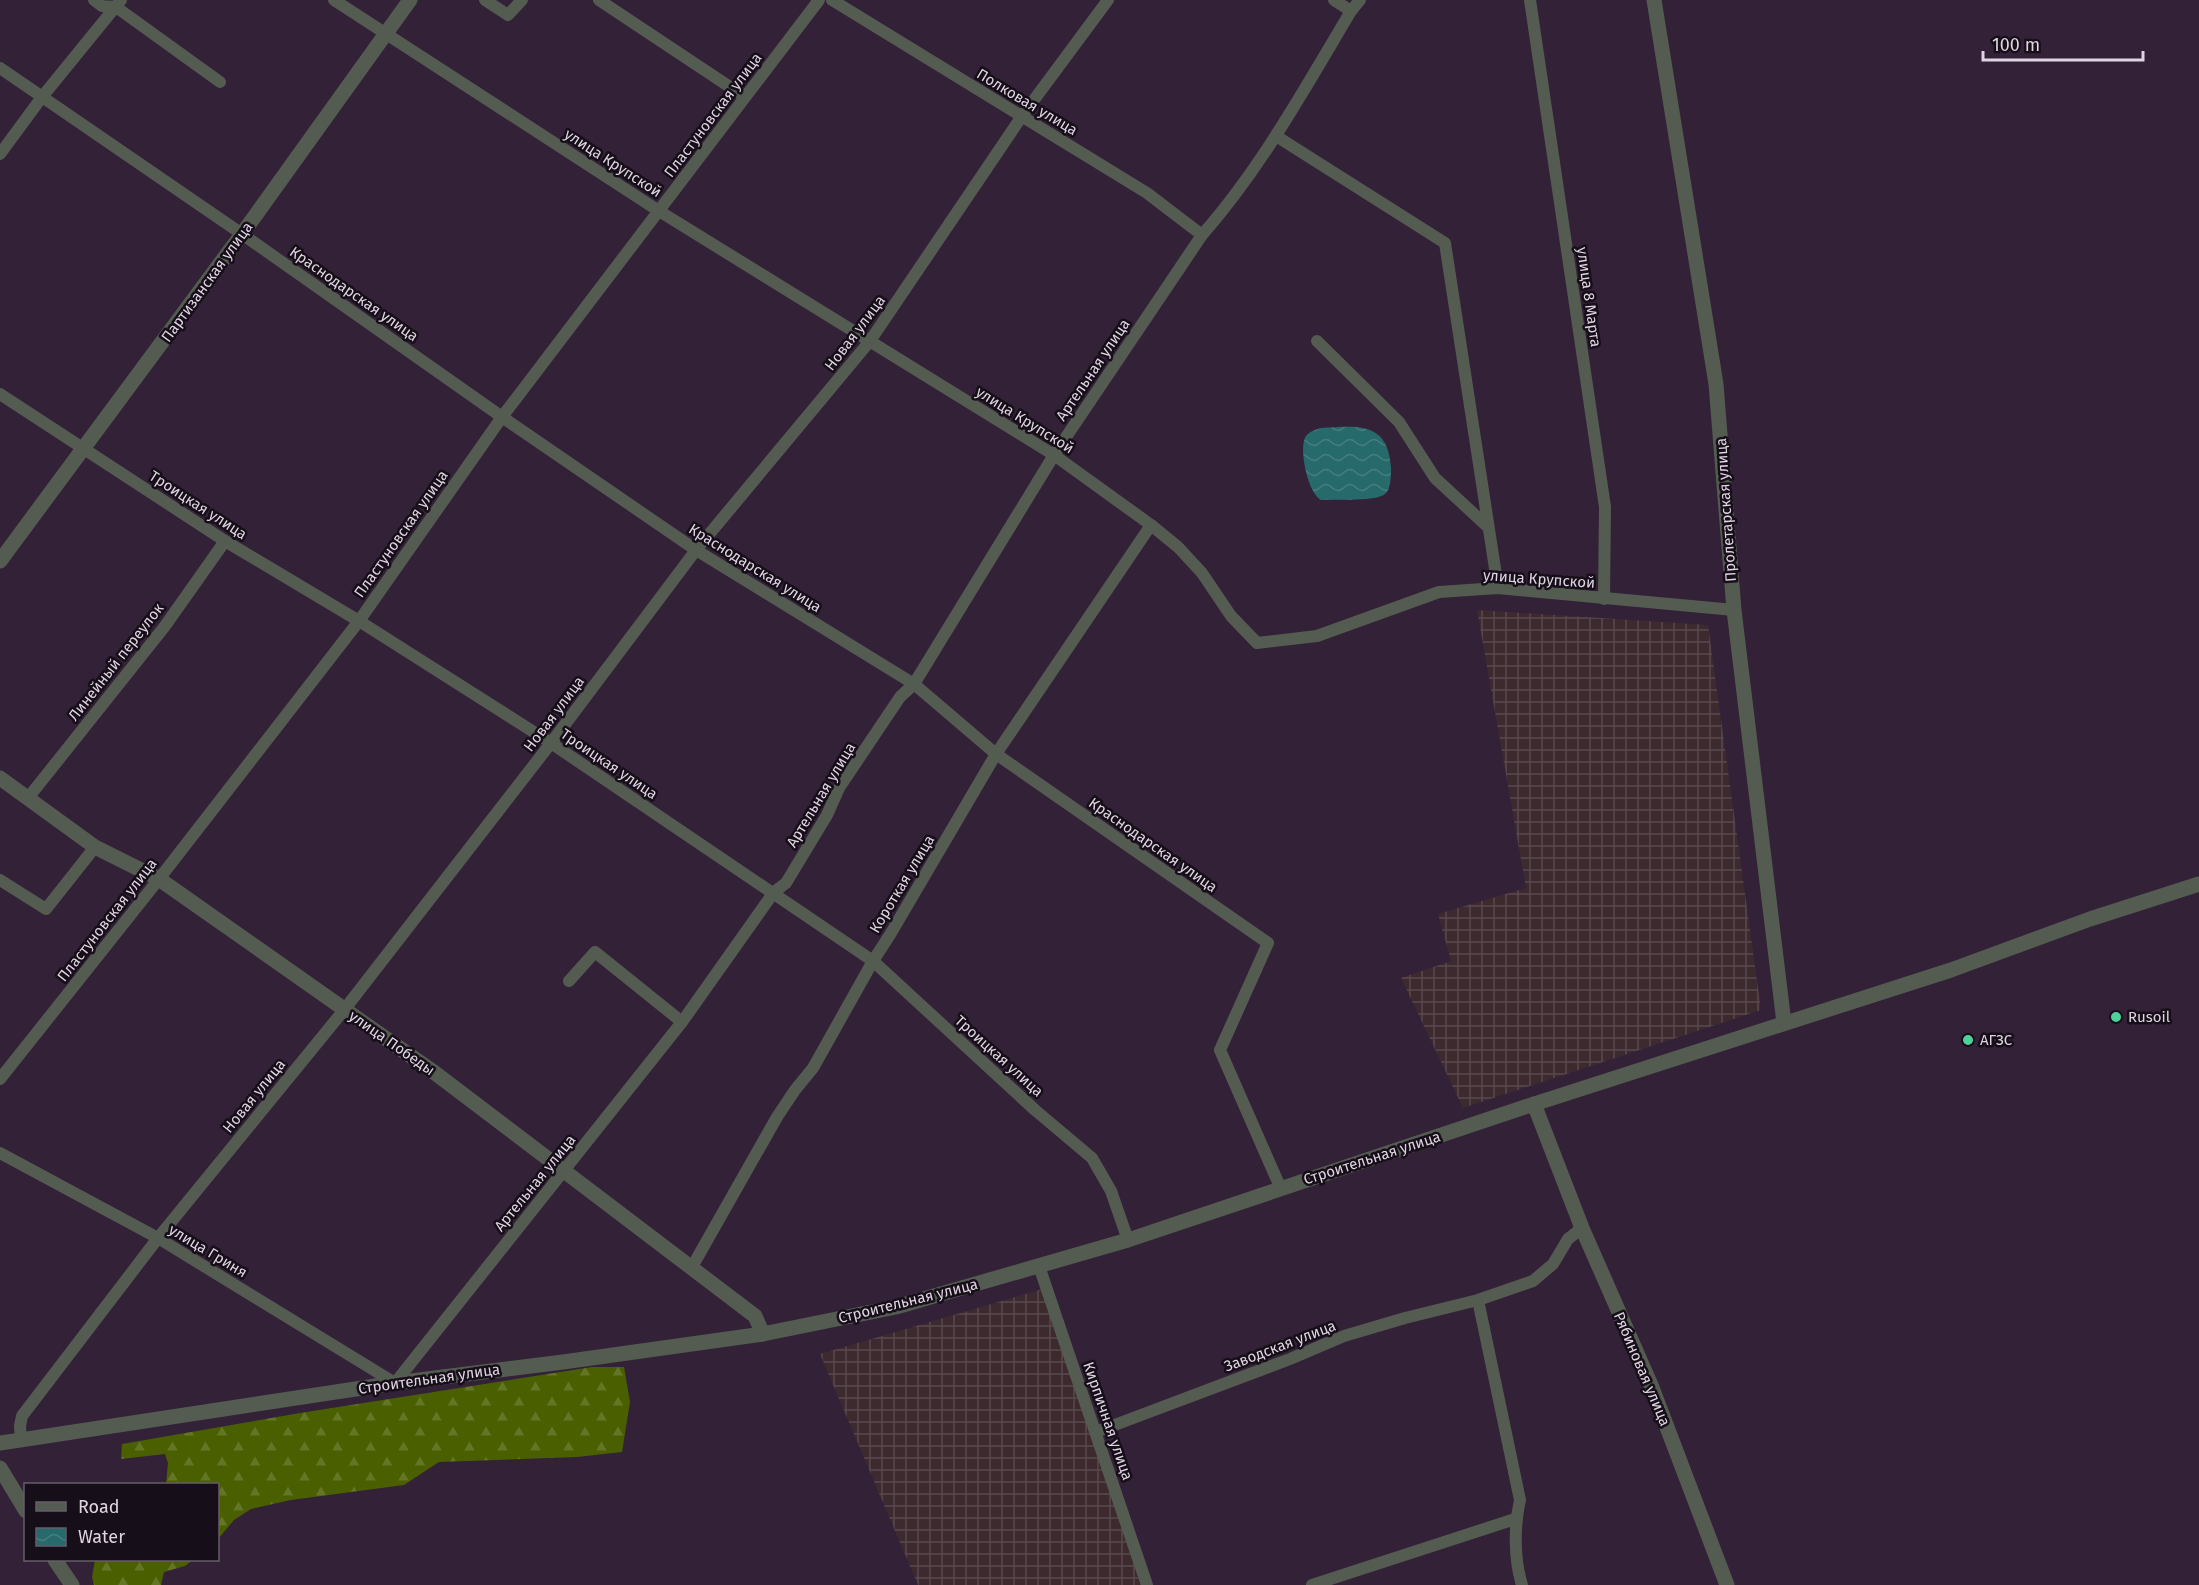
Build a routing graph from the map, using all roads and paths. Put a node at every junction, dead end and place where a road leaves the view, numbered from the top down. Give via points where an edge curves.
1 (93, 0) edge
2 (334, 0) edge
3 (410, 0) edge
4 (485, 0) edge
5 (522, 0) edge
6 (599, 0) edge
7 (819, 0) edge
8 (832, 0) edge
9 (1108, 0) edge
10 (1334, 0) edge
11 (1360, 0) edge
12 (1530, 0) edge
13 (1654, 0) edge
14 (119, 4) edge
15 (1351, 11) junction
16 (385, 34) junction
17 (0, 68) edge
18 (219, 82) dead end
19 (42, 97) junction
20 (745, 97) junction
21 (1022, 116) junction
22 (1276, 135) junction
23 (0, 154) edge
24 (659, 211) junction
25 (243, 234) junction
26 (1202, 235) junction
27 (870, 341) junction
28 (1317, 341) dead end
29 (0, 394) edge
30 (502, 417) junction
31 (83, 448) junction
32 (1054, 455) junction
33 (1151, 525) junction
34 (1488, 528) junction
35 (225, 541) junction
36 (696, 550) junction
37 (0, 561) edge
38 (1498, 588) junction
39 (1604, 599) junction
40 (1734, 610) junction
41 (359, 621) junction
42 (914, 684) junction
43 (551, 743) junction
44 (996, 754) junction
45 (0, 778) edge
46 (28, 798) junction
47 (95, 847) junction
48 (159, 879) junction
49 (0, 880) edge
50 (2199, 884) edge
51 (774, 892) junction
52 (873, 961) junction
53 (569, 981) dead end
54 (344, 1010) junction
55 (682, 1022) junction
56 (1784, 1023) junction
57 (0, 1079) edge
58 (1534, 1104) junction
59 (0, 1153) edge
60 (564, 1171) junction
61 (1281, 1189) junction
62 (1582, 1228) junction
63 (158, 1238) junction
64 (1128, 1240) junction
65 (1040, 1266) junction
66 (692, 1267) junction
67 (1478, 1300) junction
68 (763, 1334) junction
69 (395, 1383) junction
70 (1096, 1432) junction
71 (21, 1440) junction
72 (0, 1443) edge
73 (0, 1468) edge
74 (24, 1508) edge
75 (1515, 1519) junction
76 (56, 1561) edge
77 (72, 1585) edge
78 (1147, 1585) edge
79 (1312, 1585) edge
80 (1522, 1585) edge
81 (1726, 1585) edge

1 - 14 street via 102,6
2 - 16 street, улица Крупской
3 - 16 street, Партизанская улица
4 - 5 street via 508,15
6 - 20 street
7 - 20 street, Пластуновская улица
8 - 21 street, Полковая улица
9 - 21 street, Новая улица
10 - 15 street
11 - 15 street, Артельная улица
12 - 39 street, улица 8 Марта via 1605,507
13 - 40 street, Пролетарская улица via 1716,384
14 - 18 street
14 - 19 street
15 - 22 street, Артельная улица
16 - 24 street, улица Крупской
16 - 25 street, Партизанская улица
17 - 19 street, Краснодарская улица
19 - 23 street
19 - 25 street, Краснодарская улица
20 - 24 street, Пластуновская улица
21 - 26 street, Полковая улица via 1147,193
21 - 27 street, Новая улица
22 - 26 street, Артельная улица
22 - 34 street via 1445,243
24 - 27 street, улица Крупской
24 - 30 street, Пластуновская улица
25 - 30 street, Краснодарская улица
25 - 31 street, Партизанская улица
26 - 32 street, Артельная улица
27 - 32 street, улица Крупской
27 - 36 street, Новая улица
28 - 34 street via 1399,422 1435,478
29 - 31 street, Троицкая улица
30 - 36 street, Краснодарская улица
30 - 41 street, Пластуновская улица
31 - 35 street, Троицкая улица
31 - 37 street, Партизанская улица
32 - 33 street, улица Крупской
32 - 42 street, Артельная улица
33 - 38 street, улица Крупской via 1202,573 1257,643 1317,636 1439,592
33 - 44 street, Короткая улица
34 - 38 street
35 - 41 street, Троицкая улица
35 - 46 street, Линейный переулок via 165,626
36 - 42 street, Краснодарская улица
36 - 43 street, Новая улица
38 - 39 street, улица Крупской
39 - 40 street, улица Крупской
40 - 56 street, Пролетарская улица
41 - 43 street, Троицкая улица
41 - 48 street, Пластуновская улица
42 - 44 street, Краснодарская улица
42 - 51 street, Артельная улица via 900,697 839,788 786,883
43 - 51 street, Троицкая улица
43 - 54 street, Новая улица
44 - 52 street, Короткая улица
44 - 61 street, Краснодарская улица via 1268,943 1220,1050
45 - 46 street, улица Победы
46 - 47 street, улица Победы
47 - 48 street, улица Победы
47 - 49 street via 46,909
48 - 54 street, улица Победы
48 - 57 street, Пластуновская улица
50 - 56 street, Строительная улица
51 - 52 street, Троицкая улица
51 - 55 street, Артельная улица
52 - 64 street, Троицкая улица via 1092,1158 1112,1191
52 - 66 street, Короткая улица via 813,1068 777,1117
53 - 55 street via 595,952
54 - 60 street, улица Победы
54 - 63 street, Новая улица
55 - 60 street, Артельная улица
56 - 58 street, Строительная улица
58 - 61 street, Строительная улица
58 - 62 street, Рябиновая улица
59 - 63 street, улица Гриня
60 - 66 street, улица Победы
60 - 69 street, Артельная улица
61 - 64 street, Строительная улица
62 - 67 street, Заводская улица via 1568,1239 1553,1264 1533,1281
62 - 81 street, Рябиновая улица via 1651,1385
63 - 69 street, улица Гриня
63 - 71 street, Новая улица via 22,1416
64 - 65 street, Строительная улица
65 - 68 street, Строительная улица via 896,1307
65 - 70 street, Кирпичная улица
66 - 68 street, улица Победы via 755,1316
67 - 70 street, Заводская улица via 1344,1336
67 - 75 street via 1520,1500
68 - 69 street, Строительная улица
69 - 71 street, Строительная улица
70 - 78 street, Кирпичная улица
71 - 72 street, Строительная улица
73 - 74 street
75 - 79 street
75 - 80 street
76 - 77 street

